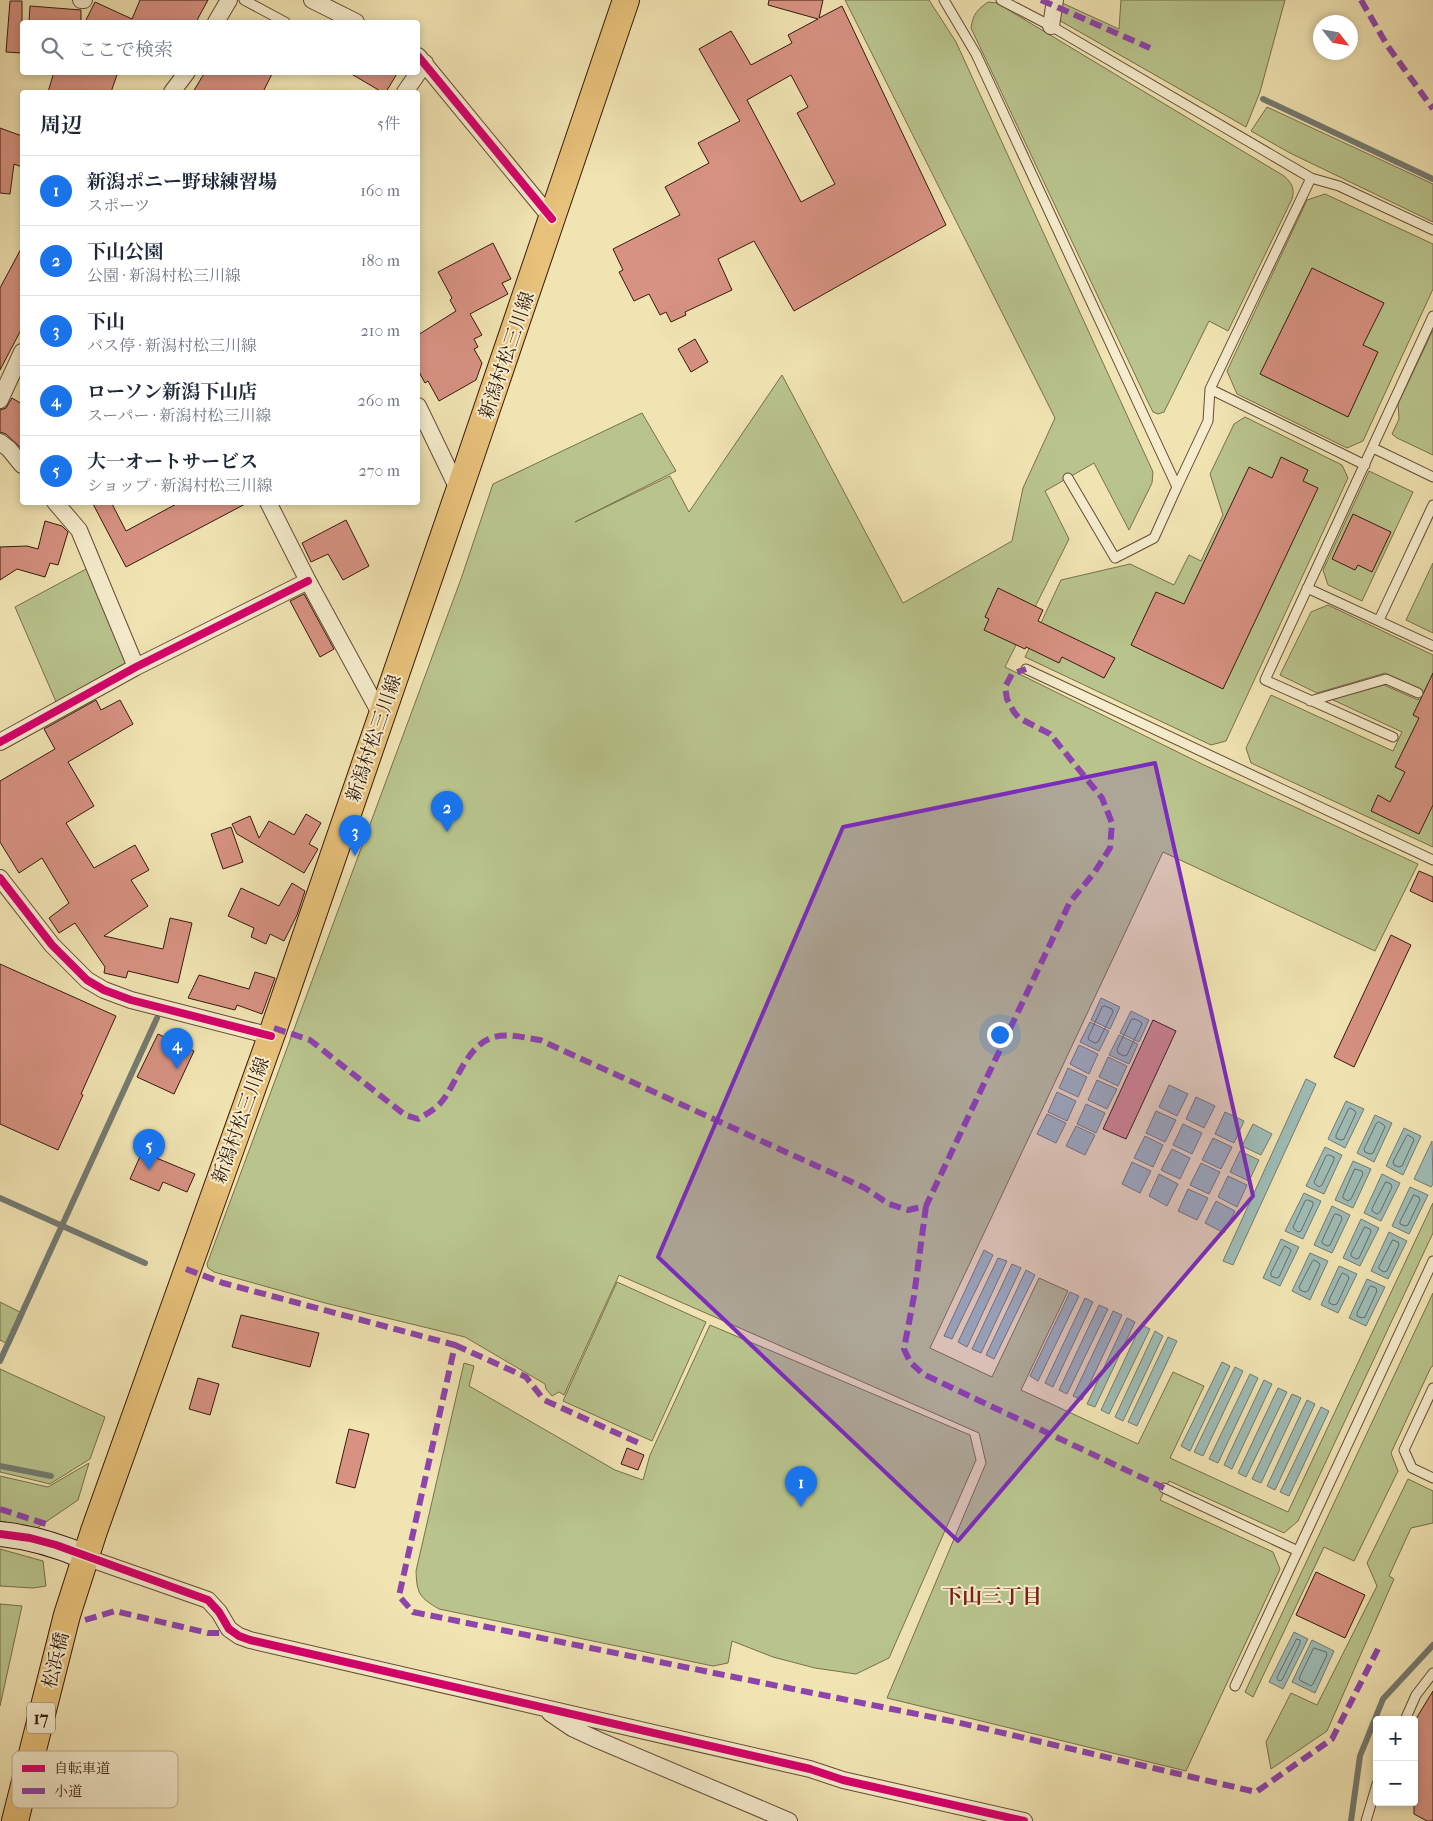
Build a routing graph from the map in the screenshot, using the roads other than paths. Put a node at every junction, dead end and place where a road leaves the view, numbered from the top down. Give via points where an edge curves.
1 (229, 0) edge
2 (244, 0) edge
3 (312, 0) edge
4 (626, 0) edge
5 (944, 0) edge
6 (1000, 0) edge
7 (1055, 0) edge
8 (217, 20) edge
9 (281, 20) edge
10 (352, 20) edge
11 (1051, 26) junction
12 (421, 59) edge
13 (185, 75) edge
14 (413, 75) edge
15 (174, 90) edge
16 (406, 90) edge
17 (1311, 178) junction
18 (552, 219) junction
19 (1433, 230) edge
20 (1433, 316) edge
21 (20, 356) edge
22 (1210, 389) junction
23 (0, 400) edge
24 (420, 410) edge
25 (0, 442) edge
26 (1373, 448) junction
27 (20, 462) edge
28 (1365, 465) junction
29 (1433, 477) edge
30 (1068, 478) dead end
31 (1177, 487) junction
32 (459, 491) junction
33 (58, 505) edge
34 (270, 505) edge
35 (1433, 505) edge
36 (308, 581) junction
37 (1307, 588) junction
38 (1378, 620) junction
39 (1433, 646) edge
40 (136, 667) junction
41 (1026, 669) dead end
42 (1418, 693) dead end
43 (1310, 701) junction
44 (381, 715) junction
45 (1393, 737) dead end
46 (0, 742) edge
47 (1433, 860) edge
48 (0, 878) edge
49 (271, 1036) junction
50 (1433, 1261) edge
51 (1433, 1388) edge
52 (1433, 1478) edge
53 (1164, 1488) dead end
54 (0, 1534) edge
55 (1298, 1551) junction
56 (85, 1557) junction
57 (66, 1615) joint
58 (1433, 1674) edge
59 (1235, 1686) dead end
60 (541, 1707) junction
61 (1407, 1716) edge
62 (32, 1751) edge
63 (1373, 1797) edge
64 (18, 1808) edge
65 (15, 1821) edge
66 (789, 1821) edge
67 (1024, 1821) edge
68 (1366, 1821) edge

1 - 8 street
2 - 9 lane
3 - 10 street
4 - 18 main road, 新潟村松三川線 / 17
5 - 31 lane via 976,54
6 - 11 lane
7 - 11 street
11 - 17 lane
12 - 18 street
13 - 15 street
14 - 16 street
17 - 19 lane via 1338,186
17 - 22 lane
18 - 32 main road, 新潟村松三川線 / 17
20 - 26 lane
21 - 23 street
22 - 28 lane
22 - 31 lane via 1208,421
24 - 32 street
25 - 27 street
26 - 28 lane
26 - 29 lane
28 - 37 lane
30 - 31 lane via 1115,558 1154,538
32 - 44 main road, 新潟村松三川線 / 17
33 - 40 street via 79,530
34 - 36 street
35 - 38 lane
36 - 40 street
36 - 44 street
37 - 38 lane
37 - 43 lane via 1265,680
38 - 39 lane
40 - 46 street
41 - 47 lane
42 - 43 lane via 1386,679
43 - 45 lane
44 - 49 main road, 新潟村松三川線 / 17
48 - 49 street via 52,945 80,974 104,990
49 - 56 main road, 新潟村松三川線 / 17
50 - 55 lane
51 - 52 lane via 1404,1450 1412,1468
53 - 55 lane
54 - 56 street via 39,1540
55 - 59 lane
56 - 57 main road, 新潟村松三川線 / 17
56 - 60 street via 208,1600 229,1629 250,1640
57 - 62 main road, 松浜橋 / 17
58 - 61 lane via 1416,1695
60 - 66 street via 581,1732
60 - 67 street
63 - 68 lane
64 - 65 main road, 松浜橋 / 17

